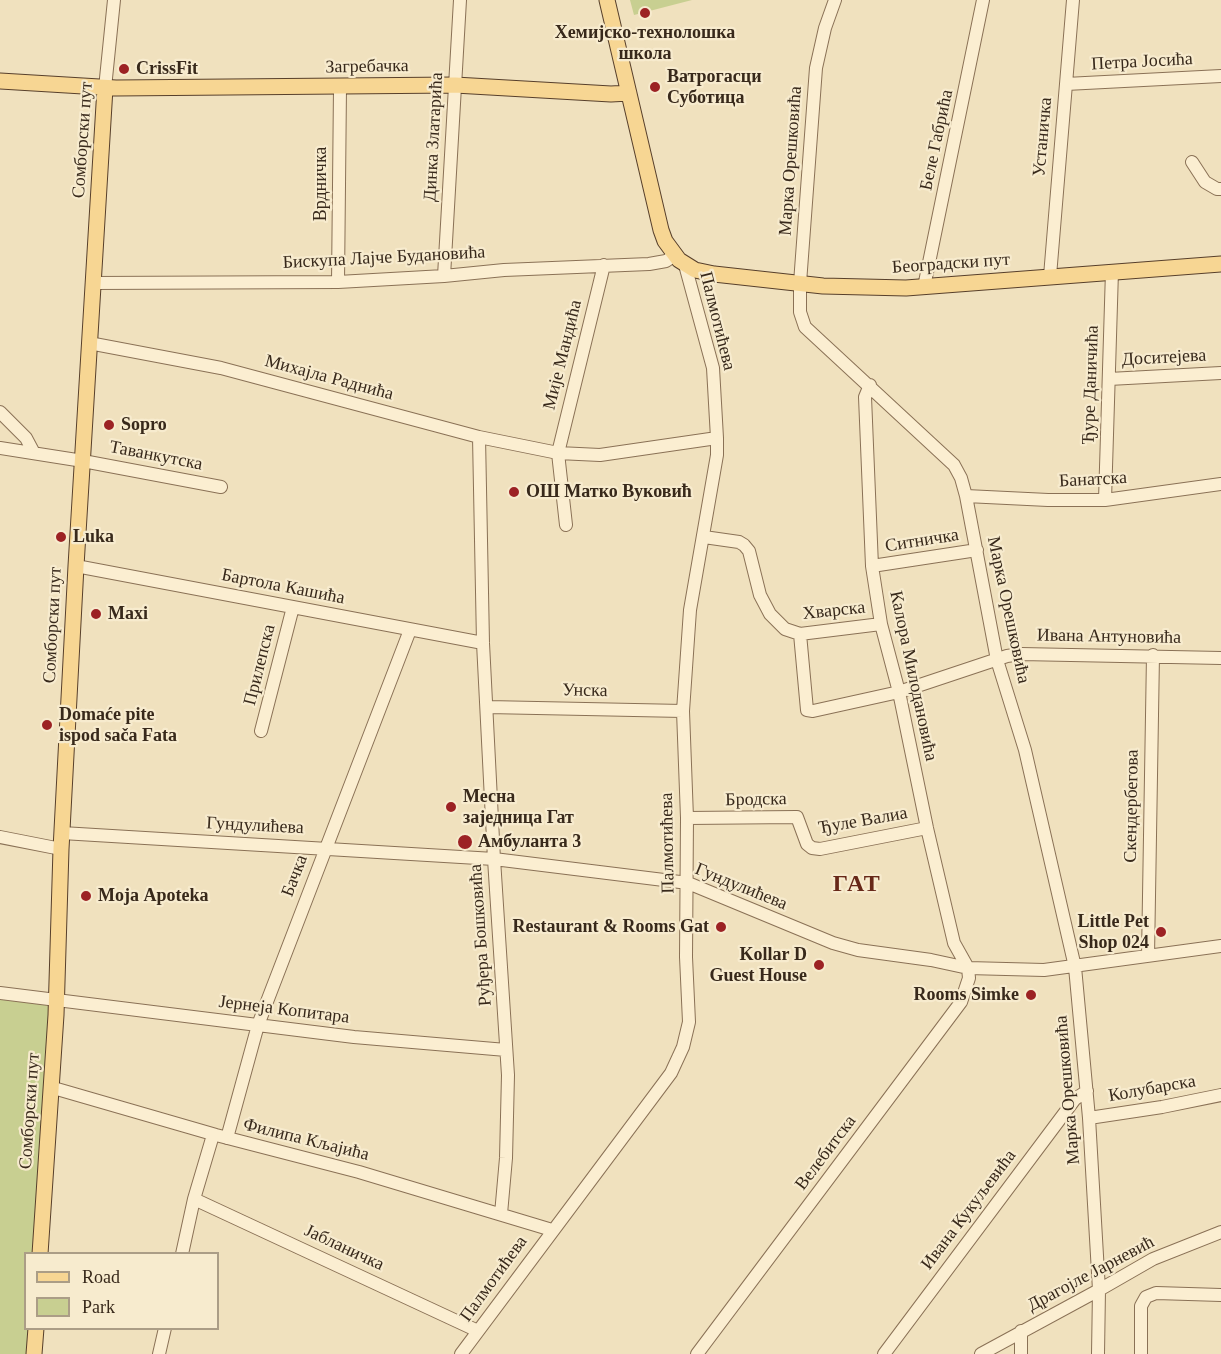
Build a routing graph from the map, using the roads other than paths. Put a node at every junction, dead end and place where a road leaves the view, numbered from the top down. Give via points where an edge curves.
1 (114, 0) edge
2 (460, 0) edge
3 (607, 0) edge
4 (835, 0) edge
5 (983, 0) edge
6 (1073, 0) edge
7 (1221, 76) edge
8 (0, 81) edge
9 (1066, 84) junction
10 (455, 85) junction
11 (105, 87) junction
12 (340, 88) junction
13 (629, 93) junction
14 (1192, 162) dead end
15 (1221, 189) edge
16 (680, 260) junction
17 (1221, 264) edge
18 (604, 265) junction
19 (1112, 271) junction
20 (444, 276) junction
21 (1050, 276) junction
22 (338, 282) junction
23 (93, 283) junction
24 (800, 283) junction
25 (924, 287) junction
26 (89, 343) junction
27 (1221, 373) edge
28 (1108, 379) junction
29 (870, 385) junction
30 (0, 412) edge
31 (479, 437) junction
32 (717, 438) junction
33 (0, 448) edge
34 (34, 453) junction
35 (558, 453) junction
36 (83, 461) junction
37 (1221, 484) edge
38 (221, 487) dead end
39 (966, 496) junction
40 (1105, 500) junction
41 (566, 525) dead end
42 (704, 537) junction
43 (977, 550) junction
44 (76, 566) junction
45 (872, 566) junction
46 (293, 607) junction
47 (882, 624) junction
48 (410, 630) junction
49 (800, 634) junction
50 (483, 643) junction
51 (1153, 656) junction
52 (1221, 658) edge
53 (997, 660) junction
54 (899, 692) junction
55 (488, 707) junction
56 (683, 711) junction
57 (261, 731) dead end
58 (687, 818) junction
59 (927, 828) junction
60 (62, 833) junction
61 (0, 837) edge
62 (807, 844) joint
63 (325, 848) junction
64 (61, 849) junction
65 (494, 859) junction
66 (687, 883) junction
67 (1221, 946) edge
68 (1148, 956) junction
69 (1075, 967) junction
70 (968, 968) junction
71 (0, 993) edge
72 (57, 1000) junction
73 (258, 1025) junction
74 (506, 1050) junction
75 (50, 1087) junction
76 (1087, 1091) junction
77 (1221, 1095) edge
78 (1089, 1118) junction
79 (213, 1135) junction
80 (227, 1138) junction
81 (194, 1198) junction
82 (501, 1214) junction
83 (552, 1230) junction
84 (1221, 1232) edge
85 (40, 1252) edge
86 (182, 1252) edge
87 (1099, 1290) junction
88 (1221, 1295) edge
89 (36, 1330) edge
90 (165, 1330) edge
91 (478, 1331) junction
92 (1022, 1331) junction
93 (34, 1354) edge
94 (159, 1354) edge
95 (461, 1354) edge
96 (697, 1354) edge
97 (884, 1354) edge
98 (981, 1354) edge
99 (1021, 1354) edge
100 (1098, 1354) edge
101 (1141, 1354) edge

1 - 11 street, Сомборски пут
2 - 10 street, Динка Златарића
3 - 13 main road
4 - 24 street, Марка Орешковића via 816,68
5 - 25 street, Беле Габрића
6 - 9 street, Устаничка
7 - 9 street, Петра Јосића
8 - 11 main road, Загребачка
9 - 21 street, Устаничка
10 - 12 main road, Загребачка
10 - 13 main road, Загребачка
10 - 20 street, Динка Златарића
11 - 12 main road, Загребачка
11 - 23 main road, Сомборски пут
12 - 22 street, Врдничка
13 - 16 main road via 661,230
14 - 15 street via 1205,182
16 - 18 street, Бискупа Лајче Будановића
16 - 24 main road, Београдски пут via 714,274
16 - 32 street, Палмотићева via 713,368
17 - 19 main road, Београдски пут
18 - 20 street, Бискупа Лајче Будановића
18 - 35 street, Мије Мандића
19 - 21 main road, Београдски пут
19 - 28 street, Ђуре Даничића
20 - 22 street, Бискупа Лајче Будановића
21 - 25 main road, Београдски пут
22 - 23 street, Бискупа Лајче Будановића
23 - 26 main road, Сомборски пут
24 - 25 main road, Београдски пут
24 - 29 street, Марка Орешковића via 800,312 805,327
26 - 31 street, Михајла Раднића via 221,368
26 - 36 main road, Сомборски пут
27 - 28 street, Доситејева
28 - 40 street, Ђуре Даничића
29 - 39 street, Марка Орешковића via 954,465
29 - 45 street, Калора Милодановића via 865,397
30 - 34 street via 26,438
31 - 35 street, Михајла Раднића
31 - 50 street, Руђера Бошковића
32 - 35 street, Михајла Раднића via 600,455
32 - 42 street, Палмотићева
33 - 34 street, Таванкутска
34 - 36 street, Таванкутска
35 - 41 street
36 - 38 street, Таванкутска
36 - 44 main road, Сомборски пут
37 - 40 street, Банатска
39 - 40 street, Банатска
39 - 43 street, Марка Орешковића
42 - 49 street, Хварска via 744,544 770,614 785,629
42 - 56 street, Палмотићева via 690,610
43 - 45 street, Ситничка
43 - 53 street, Марка Орешковића
44 - 46 street, Бартола Кашића
44 - 60 main road, Сомборски пут
45 - 47 street, Калора Милодановића
46 - 48 street, Бартола Кашића
46 - 57 street, Прилепска
47 - 49 street, Хварска
47 - 54 street, Калора Милодановића
48 - 50 street, Бартола Кашића
48 - 63 street, Бачка
49 - 54 street, Ивана Антуновића via 807,710
50 - 55 street, Руђера Бошковића
51 - 52 street, Ивана Антуновића
51 - 53 street, Ивана Антуновића via 1037,652
51 - 68 street, Скендербегова
53 - 54 street, Ивана Антуновића
53 - 69 street, Марка Орешковића via 1025,750
54 - 59 street, Калора Милодановића
55 - 56 street, Унска
55 - 65 street, Руђера Бошковића
56 - 58 street, Палмотићева
58 - 62 street, Бродска via 797,817
58 - 66 street, Палмотићева
59 - 62 street, Ђуле Валиа via 820,849
59 - 70 street, Калора Милодановића via 954,943
60 - 63 street, Гундулићева
60 - 64 main road, Сомборски пут
61 - 64 street
63 - 65 street, Гундулићева
63 - 73 street, Бачка
64 - 72 main road, Сомборски пут
65 - 66 street, Гундулићева
65 - 74 street, Руђера Бошковића
66 - 70 street, Гундулићева via 833,943
66 - 83 street, Палмотићева via 689,1022 683,1047 671,1073 646,1109
67 - 68 street, Гундулићева
68 - 69 street, Гундулићева
69 - 70 street, Гундулићева
69 - 76 street, Марка Орешковића
70 - 96 street, Велебитска via 962,1002
71 - 72 street, Јернеја Копитара
72 - 73 street, Јернеја Копитара
72 - 75 main road, Сомборски пут
73 - 74 street, Јернеја Копитара
73 - 80 street, Бачка
74 - 82 street, Руђера Бошковића via 508,1110
75 - 79 street, Филипа Кљајића
75 - 85 main road, Сомборски пут
76 - 78 street, Марка Орешковића
76 - 97 street, Ивана Кукуљевића via 1075,1099
77 - 78 street, Колубарска
78 - 87 street, Марка Орешковића
79 - 80 street, Филипа Кљајића
79 - 81 street
80 - 82 street, Филипа Кљајића
81 - 86 street
81 - 91 street, Јабланичка
82 - 83 street, Филипа Кљајића
83 - 91 street, Палмотићева
84 - 87 street, Драгојле Јарневић via 1153,1259
87 - 92 street, Драгојле Јарневић
87 - 100 street, Марка Орешковића
88 - 101 street via 1156,1293 1146,1297 1141,1306
89 - 93 main road
90 - 94 street
91 - 95 street, Палмотићева
92 - 98 street, Драгојле Јарневић
92 - 99 street

